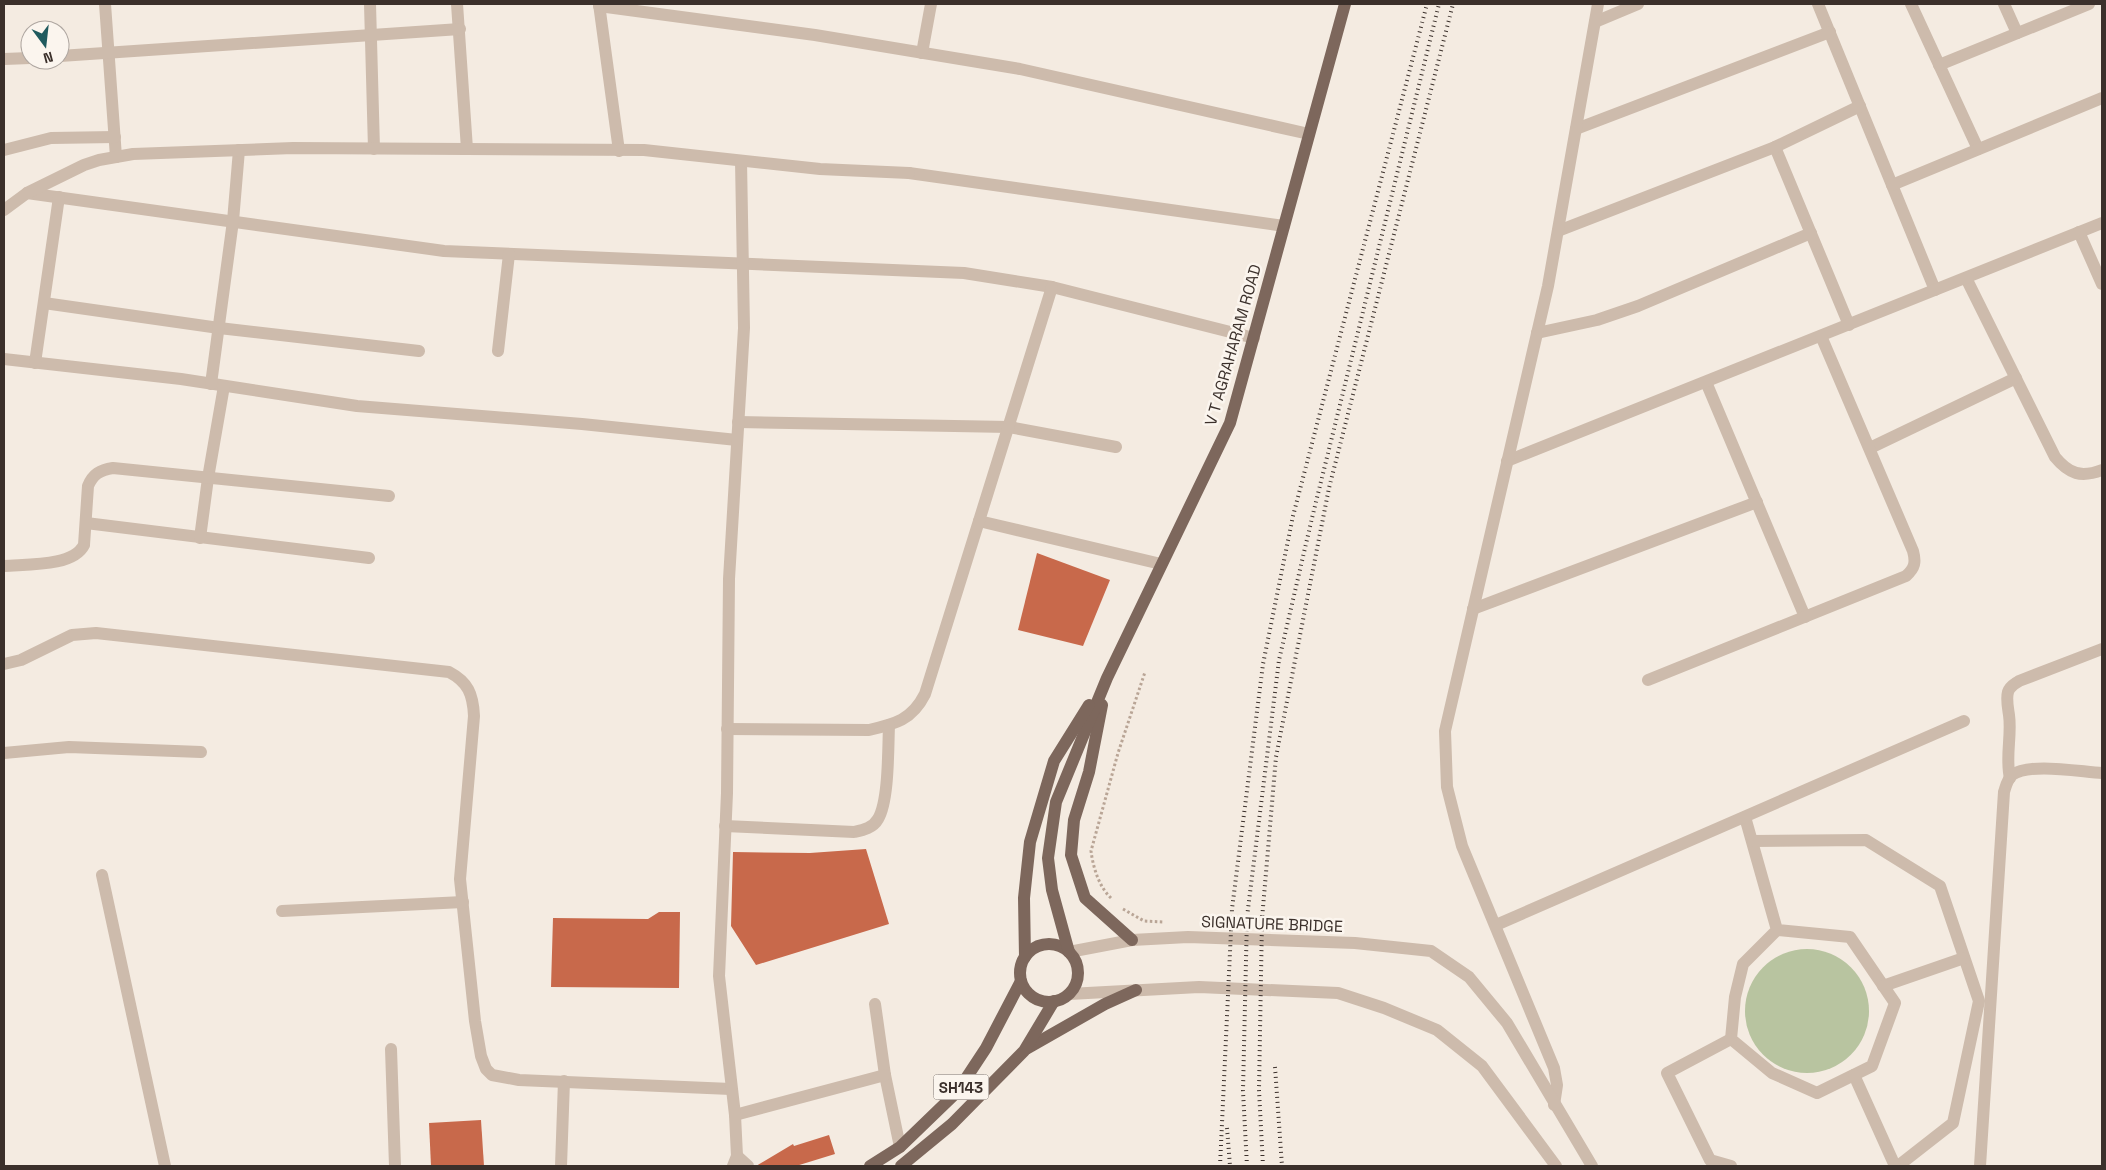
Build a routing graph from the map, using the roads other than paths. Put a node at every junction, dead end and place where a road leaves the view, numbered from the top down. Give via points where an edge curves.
1 (105, 4) edge
2 (370, 4) edge
3 (457, 4) edge
4 (931, 4) edge
5 (1345, 4) edge
6 (1598, 4) edge
7 (1638, 4) edge
8 (1818, 4) edge
9 (1911, 4) edge
10 (2004, 4) edge
11 (2089, 4) edge
12 (599, 5) edge
13 (1594, 22) junction
14 (460, 29) junction
15 (1830, 32) junction
16 (2017, 33) junction
17 (371, 34) junction
18 (922, 53) junction
19 (108, 54) junction
20 (70, 56) edge
21 (20, 58) edge
22 (4, 59) edge
23 (1939, 65) junction
24 (2102, 98) edge
25 (1860, 106) junction
26 (1576, 129) junction
27 (1309, 134) junction
28 (115, 137) junction
29 (1775, 147) junction
30 (374, 149) junction
31 (4, 150) edge
32 (239, 150) junction
33 (467, 150) junction
34 (1978, 150) junction
35 (619, 151) junction
36 (116, 157) junction
37 (742, 161) junction
38 (1892, 185) junction
39 (27, 193) junction
40 (59, 197) junction
41 (4, 210) edge
42 (233, 221) junction
43 (2102, 223) edge
44 (1284, 226) junction
45 (1558, 231) junction
46 (1811, 232) junction
47 (2079, 232) junction
48 (509, 254) junction
49 (743, 264) junction
50 (1966, 278) junction
51 (2102, 284) edge
52 (1052, 287) junction
53 (1935, 290) junction
54 (44, 303) junction
55 (1849, 324) junction
56 (219, 328) junction
57 (1537, 332) junction
58 (1822, 336) junction
59 (1254, 338) junction
60 (419, 351) dead end
61 (498, 352) dead end
62 (4, 359) edge
63 (35, 362) junction
64 (2016, 378) junction
65 (1706, 382) junction
66 (217, 385) junction
67 (738, 422) junction
68 (1008, 427) junction
69 (737, 440) junction
70 (1116, 447) dead end
71 (1870, 448) junction
72 (1508, 461) junction
73 (2102, 470) edge
74 (208, 478) junction
75 (389, 496) dead end
76 (1757, 502) junction
77 (979, 521) junction
78 (86, 524) junction
79 (200, 538) junction
80 (369, 558) dead end
81 (1161, 564) junction
82 (4, 566) edge
83 (1473, 609) junction
84 (1805, 617) junction
85 (2102, 650) edge
86 (4, 664) edge
87 (1107, 678) junction
88 (1648, 680) dead end
89 (1964, 721) dead end
90 (889, 725) junction
91 (727, 728) junction
92 (4, 752) edge
93 (201, 752) dead end
94 (2102, 773) edge
95 (2010, 778) junction
96 (1745, 816) junction
97 (725, 826) junction
98 (1753, 841) junction
99 (102, 874) dead end
100 (463, 902) junction
101 (282, 911) dead end
102 (1496, 926) junction
103 (1778, 930) junction
104 (1132, 940) junction
105 (1069, 952) junction
106 (1025, 957) junction
107 (1964, 958) junction
108 (1021, 982) junction
109 (1883, 986) junction
110 (1136, 990) junction
111 (1069, 994) junction
112 (1054, 1001) junction
113 (875, 1004) dead end
114 (1732, 1040) junction
115 (391, 1049) dead end
116 (1024, 1051) junction
117 (885, 1075) junction
118 (1854, 1075) junction
119 (564, 1082) junction
120 (731, 1088) junction
121 (1554, 1105) junction
122 (735, 1115) junction
123 (900, 1147) junction
124 (735, 1161) edge
125 (165, 1166) edge
126 (395, 1166) edge
127 (561, 1166) edge
128 (748, 1166) edge
129 (870, 1166) edge
130 (901, 1166) edge
131 (1556, 1166) edge
132 (1592, 1166) edge
133 (1731, 1166) edge
134 (1896, 1166) edge
135 (1980, 1166) edge

1 - 19 street
2 - 17 street
3 - 14 street
4 - 18 street
5 - 27 main road, V T AGRAHARAM ROAD
6 - 13 street
7 - 13 street
8 - 15 street
9 - 23 street
10 - 16 street
11 - 16 street
12 - 18 street
12 - 35 street
13 - 26 street
14 - 17 street
14 - 33 street
15 - 25 street
15 - 26 street
16 - 23 street
17 - 19 street
17 - 30 street
18 - 27 street via 1020,69
19 - 20 street
19 - 28 street
21 - 22 street
23 - 34 street
24 - 34 street
25 - 29 street
25 - 38 street
26 - 45 street
27 - 44 main road, V T AGRAHARAM ROAD
28 - 31 street via 51,138
28 - 36 street
29 - 45 street
29 - 46 street
30 - 32 street
30 - 33 street
32 - 36 street
32 - 42 street
33 - 35 street
34 - 38 street
35 - 37 street via 644,150
36 - 39 street via 84,165
37 - 44 street via 910,173
37 - 49 street
38 - 53 street
39 - 40 street
39 - 41 street
40 - 42 street
40 - 54 street
42 - 48 street via 444,251
42 - 56 street
43 - 47 street
44 - 59 main road, V T AGRAHARAM ROAD
45 - 57 street
46 - 55 street
46 - 57 street via 1638,306 1597,320
47 - 50 street
47 - 51 street
48 - 49 street
48 - 61 street
49 - 52 street via 964,273
49 - 67 street via 744,328
50 - 53 street
50 - 64 street
52 - 59 street
52 - 68 street
53 - 55 street
54 - 56 street
54 - 63 street
55 - 58 street
56 - 60 street
56 - 66 street
57 - 72 street
58 - 65 street
58 - 71 street
59 - 81 main road, V T AGRAHARAM ROAD via 1230,423
62 - 63 street
63 - 66 street
64 - 71 street
64 - 73 street via 2055,457 2063,466 2071,473 2082,475
65 - 72 street
65 - 76 street
66 - 69 street via 357,406
66 - 74 street
67 - 68 street
67 - 69 street
68 - 70 street
68 - 77 street
69 - 91 street via 729,579
71 - 84 street via 1914,551 1915,565 1906,576
72 - 83 street
74 - 75 street
74 - 78 street via 113,468 97,473 88,486
74 - 79 street
76 - 83 street
76 - 84 street
77 - 81 street
77 - 90 street via 925,694 914,712
78 - 79 street
78 - 82 street via 84,544 75,556 60,561
79 - 80 street
81 - 87 main road, V T AGRAHARAM ROAD
83 - 102 street via 1445,731 1447,787 1462,846
84 - 88 street
85 - 95 street via 2011,686 2007,700 2011,726
86 - 100 street via 20,660 72,635 96,633 448,672 460,678 469,690 474,710 460,879
87 - 104 main road via 1089,772 1074,820 1071,854 1085,898
87 - 105 main road via 1056,802 1048,858 1052,890
87 - 106 main road via 1054,761 1030,842 1024,898
89 - 96 street
90 - 91 street via 869,730
90 - 97 street via 883,805 871,827 854,832
91 - 97 street
92 - 93 street via 69,747
94 - 95 street via 2035,769 2021,771
95 - 135 street via 2004,792
96 - 98 street
96 - 102 street
97 - 120 street via 719,976
98 - 103 street
98 - 107 street via 1866,840 1940,886
99 - 125 street
100 - 101 street
100 - 119 street via 475,1021 486,1069 502,1078
102 - 121 street via 1554,1068 1557,1085
103 - 109 street via 1850,937
103 - 114 street via 1743,964 1734,997
104 - 105 street, SIGNATURE BRIDGE
104 - 121 street, SIGNATURE BRIDGE via 1188,937 1354,943 1431,951 1470,977 1507,1023
105 - 106 main road via 1049,945 1032,950
105 - 111 main road via 1077,966 1075,986
106 - 108 main road, SH143
107 - 109 street
107 - 134 street via 1979,1000 1953,1122
108 - 112 main road via 1031,996
108 - 123 main road, SH143 via 971,1073 957,1092
109 - 118 street via 1895,1003 1872,1066
110 - 111 street
110 - 116 main road via 1097,1008
110 - 131 street via 1199,987 1338,993 1437,1030 1482,1066
111 - 112 main road
112 - 116 main road, SH143
113 - 117 street
114 - 118 street via 1772,1073 1817,1093
114 - 133 street via 1667,1073 1710,1160
115 - 126 street
116 - 130 main road, SH143 via 952,1124
117 - 122 street
117 - 123 street
118 - 134 street
119 - 120 street
119 - 127 street
120 - 122 street
121 - 132 street, SIGNATURE BRIDGE
122 - 124 street
123 - 129 main road, SH143
124 - 128 street

